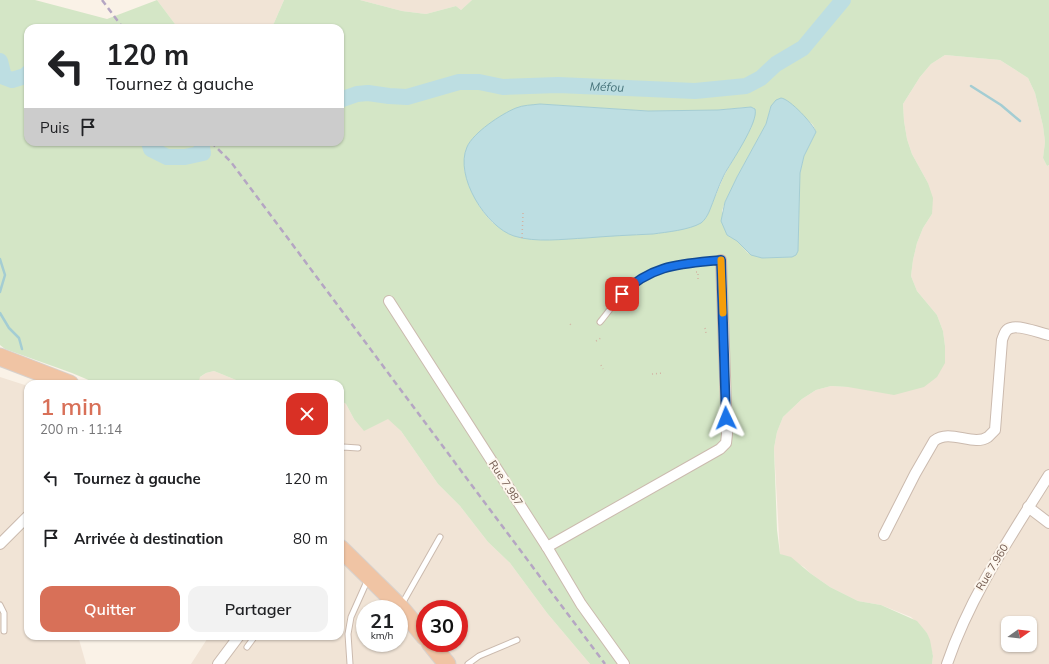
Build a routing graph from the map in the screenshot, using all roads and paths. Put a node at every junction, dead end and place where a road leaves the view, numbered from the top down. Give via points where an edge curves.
1 (523, 213) dead end
2 (522, 238) dead end
3 (721, 260) joint
4 (696, 272) dead end
5 (698, 280) dead end
6 (389, 301) dead end
7 (600, 322) dead end
8 (570, 324) dead end
9 (572, 326) dead end
10 (705, 328) dead end
11 (706, 333) dead end
12 (1049, 335) edge
13 (602, 338) dead end
14 (596, 341) dead end
15 (0, 357) edge
16 (601, 365) dead end
17 (603, 369) dead end
18 (664, 373) dead end
19 (652, 374) dead end
20 (60, 380) edge
21 (344, 447) edge
22 (358, 448) dead end
23 (1049, 475) edge
24 (1028, 507) junction
25 (24, 520) edge
26 (1049, 523) edge
27 (884, 535) dead end
28 (440, 537) dead end
29 (0, 544) edge
30 (547, 547) junction
31 (344, 552) edge
32 (369, 576) junction
33 (393, 600) edge
34 (404, 600) edge
35 (0, 605) edge
36 (408, 617) edge
37 (416, 626) edge
38 (4, 631) dead end
39 (236, 640) edge
40 (252, 640) edge
41 (517, 640) dead end
42 (247, 647) dead end
43 (437, 652) edge
44 (218, 664) edge
45 (350, 664) edge
46 (447, 664) edge
47 (468, 664) edge
48 (624, 664) edge
49 (947, 664) edge

1 - 2 path
3 - 7 lane via 665,267 640,279 622,294
3 - 30 street via 726,443 720,449
4 - 5 path
6 - 30 street, Rue 7.987
8 - 9 path
10 - 11 path
12 - 27 street via 1019,328 1011,328 1005,332 1002,340 995,430 988,437 978,440 946,436 938,438 915,474
13 - 14 path
15 - 20 highway
16 - 17 path
18 - 19 path
21 - 22 lane
23 - 24 street, Rue 7.960
24 - 26 street
24 - 49 street, Rue 7.960 via 976,594
25 - 29 street
28 - 34 lane
30 - 48 street, Rue 7.987 via 581,604
31 - 32 highway
32 - 33 highway
32 - 45 lane via 351,617 348,634
35 - 38 lane via 4,613
36 - 37 highway
39 - 44 street
40 - 42 lane
41 - 47 lane via 479,656
43 - 46 highway

